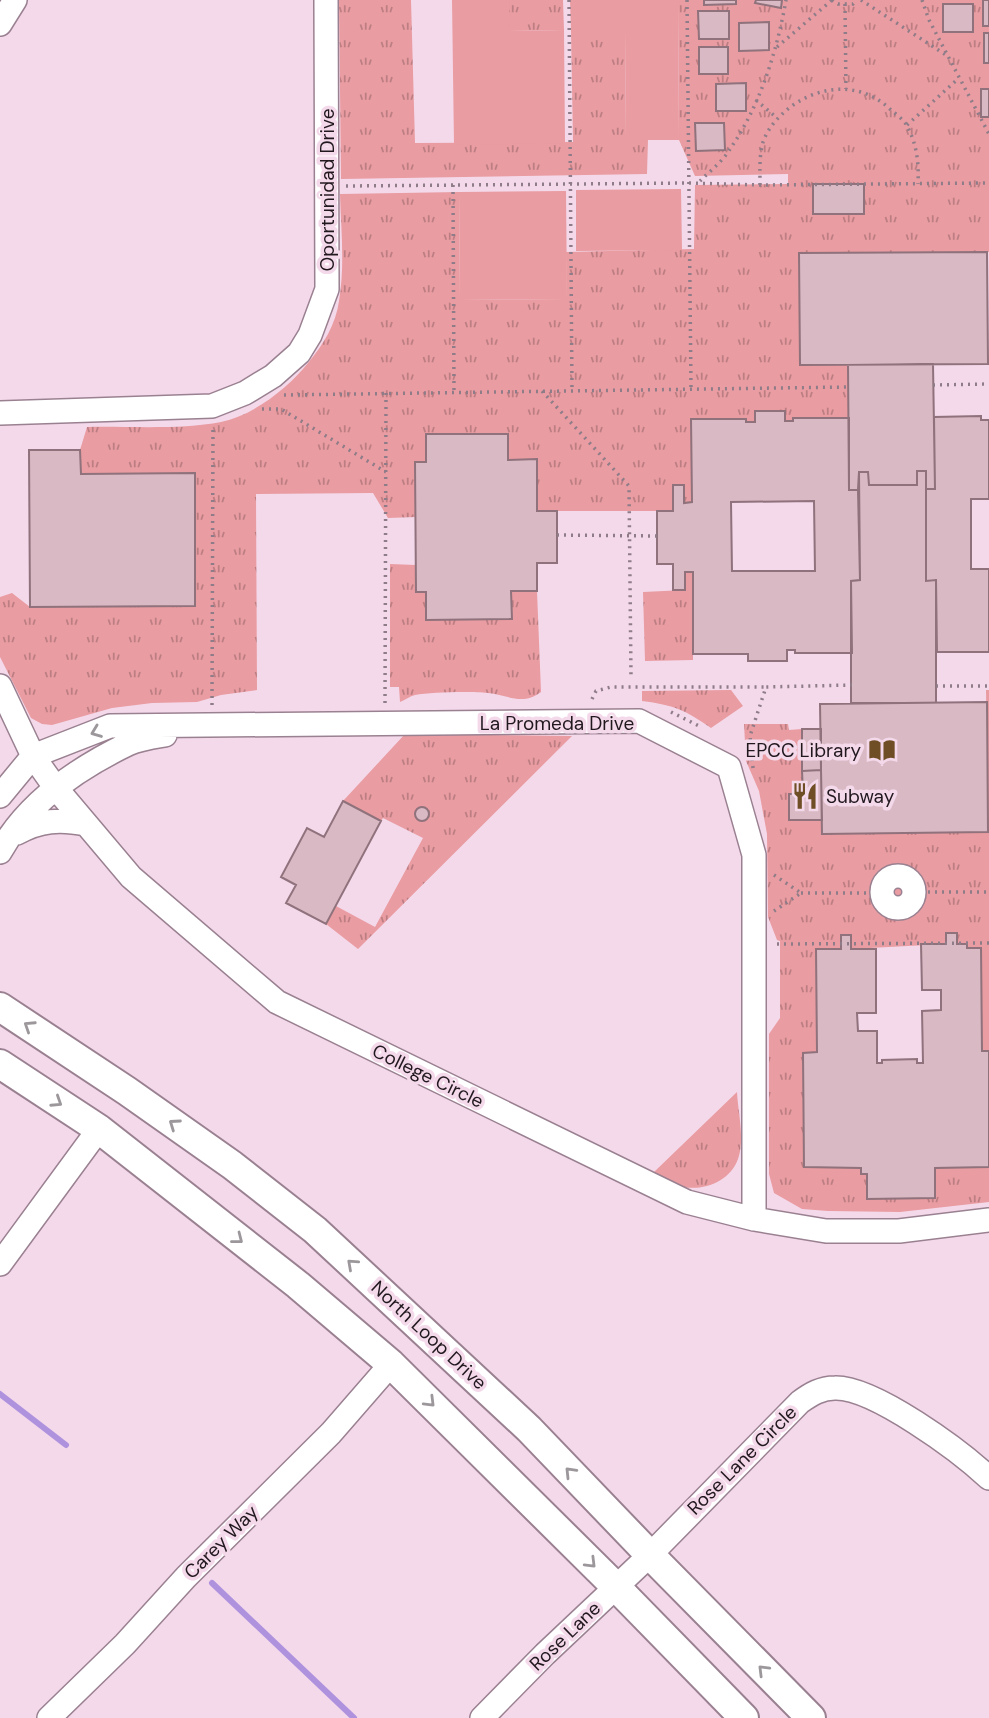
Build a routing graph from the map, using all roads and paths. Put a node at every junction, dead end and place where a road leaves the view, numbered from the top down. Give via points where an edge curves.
1 (15, 0) edge
2 (326, 0) edge
3 (569, 0) edge
4 (687, 0) edge
5 (786, 0) edge
6 (832, 0) edge
7 (859, 0) edge
8 (922, 0) edge
9 (845, 4) junction
10 (0, 24) edge
11 (776, 49) junction
12 (948, 56) junction
13 (960, 78) junction
14 (846, 89) junction
15 (756, 100) junction
16 (777, 118) junction
17 (907, 125) junction
18 (989, 134) edge
19 (689, 183) junction
20 (699, 183) junction
21 (989, 183) edge
22 (570, 184) junction
23 (918, 184) junction
24 (453, 185) junction
25 (760, 185) junction
26 (327, 186) junction
27 (989, 384) edge
28 (933, 385) dead end
29 (848, 387) dead end
30 (691, 389) junction
31 (542, 391) junction
32 (572, 391) junction
33 (386, 393) junction
34 (454, 393) junction
35 (279, 395) dead end
36 (255, 411) dead end
37 (0, 413) edge
38 (216, 419) junction
39 (386, 472) junction
40 (557, 536) dead end
41 (629, 536) junction
42 (657, 536) dead end
43 (631, 676) dead end
44 (0, 685) edge
45 (852, 685) dead end
46 (936, 686) dead end
47 (989, 686) edge
48 (766, 687) junction
49 (593, 705) dead end
50 (669, 712) dead end
51 (385, 723) junction
52 (212, 724) junction
53 (708, 733) dead end
54 (33, 756) junction
55 (753, 769) dead end
56 (55, 787) junction
57 (0, 796) edge
58 (86, 824) junction
59 (4, 845) edge
60 (773, 874) dead end
61 (914, 892) joint
62 (989, 892) edge
63 (801, 893) junction
64 (882, 893) joint
65 (774, 912) dead end
66 (989, 943) edge
67 (777, 956) dead end
68 (0, 1007) edge
69 (0, 1064) edge
70 (99, 1129) junction
71 (754, 1219) junction
72 (989, 1220) edge
73 (0, 1264) edge
74 (391, 1364) junction
75 (989, 1478) edge
76 (650, 1555) junction
77 (616, 1587) junction
78 (49, 1718) edge
79 (481, 1718) edge
80 (744, 1718) edge
81 (811, 1718) edge

1 - 10 street
2 - 26 street, Oportunidad Drive
3 - 22 path
4 - 19 path
5 - 11 path
6 - 9 path
6 - 11 path
7 - 9 path
7 - 12 path
8 - 12 path
9 - 14 path
11 - 15 path
12 - 13 path
13 - 17 path
13 - 18 path
14 - 16 path via 805,96
14 - 17 path via 883,102
15 - 16 path
15 - 20 path via 730,150
16 - 25 path via 759,157
17 - 23 path via 919,161
19 - 20 path
19 - 22 path
19 - 30 path
20 - 25 path
21 - 23 path
22 - 24 path
22 - 32 path
23 - 25 path
24 - 26 path
24 - 34 path
26 - 38 street, Oportunidad Drive via 327,289 310,335 299,353
27 - 28 path
29 - 30 path
30 - 32 path
31 - 32 path
31 - 34 path
31 - 41 path via 629,486
33 - 34 path
33 - 35 path
33 - 39 path
36 - 39 path via 281,409
37 - 38 street, Oportunidad Drive
38 - 52 path
39 - 51 path
40 - 41 path
41 - 42 path
41 - 43 path
44 - 54 street, College Circle
45 - 48 path
46 - 47 path
48 - 49 path via 611,688 596,691
48 - 55 path via 750,736
50 - 53 path
51 - 52 street, La Promeda Drive
51 - 71 street, La Promeda Drive via 639,721 729,767 754,855
52 -> 54 street via 110,726
52 - 56 street via 130,743
54 - 56 street, College Circle
54 - 57 street
56 - 58 street, College Circle
56 - 59 street
58 - 59 street via 34,823
58 - 71 street, College Circle via 131,877 277,1002 687,1202
60 - 63 path
61 - 62 path
61 - 64 street via 909,881 899,876 885,883
63 - 64 path
63 - 65 path
66 - 67 path via 776,944
76 -> 68 main road, North Loop Drive via 530,1429 315,1230 232,1165
69 -> 70 main road
70 - 73 street
70 -> 74 main road
71 - 72 street, College Circle via 825,1231 899,1231
74 -> 77 main road
74 - 78 street, Carey Way via 331,1433
75 - 76 street, Rose Lane Circle via 970,1460 900,1414 847,1389 825,1389 800,1402
76 - 77 street, Rose Lane
81 -> 76 main road, North Loop Drive
77 - 79 street, Rose Lane
77 - 80 main road

